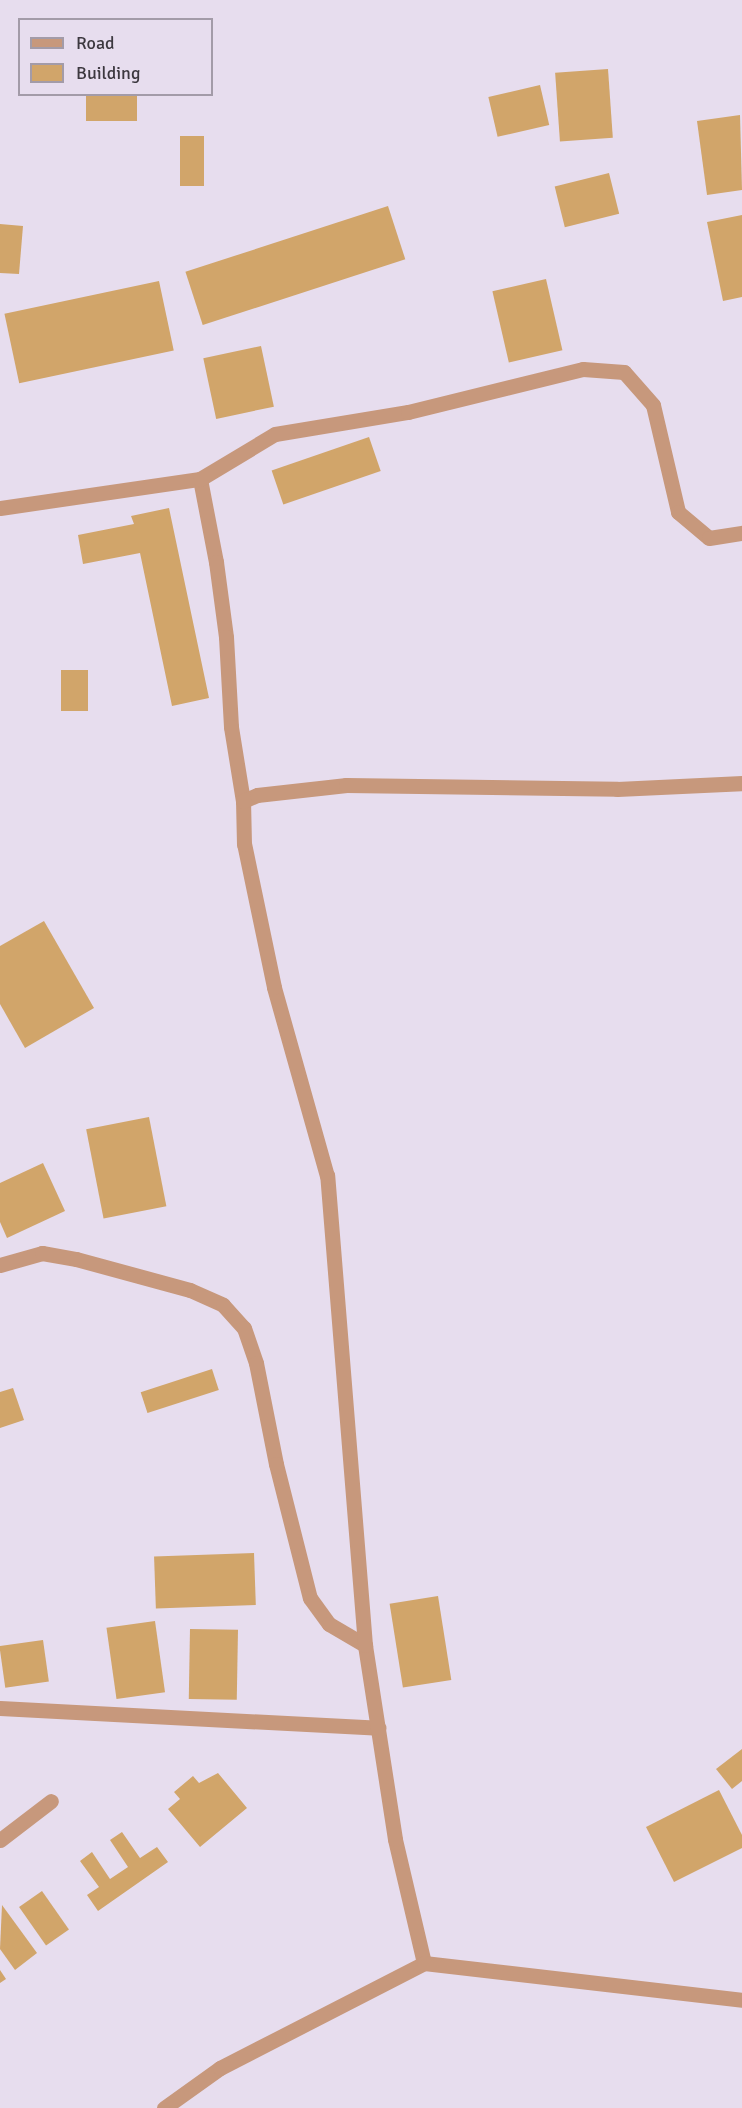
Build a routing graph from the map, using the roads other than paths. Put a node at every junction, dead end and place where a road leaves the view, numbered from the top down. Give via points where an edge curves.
1 (200, 479) junction
2 (0, 508) edge
3 (742, 533) edge
4 (742, 783) edge
5 (243, 801) junction
6 (0, 1264) edge
7 (365, 1645) junction
8 (0, 1708) edge
9 (378, 1728) junction
10 (51, 1801) dead end
11 (0, 1840) edge
12 (424, 1963) junction
13 (742, 2000) edge
14 (164, 2108) edge

1 - 2 street
1 - 3 street via 275,434 408,412 583,369 624,372 653,405 678,512 709,538
1 - 5 street via 216,562 226,637 231,727
4 - 5 street via 617,789 346,785 257,795
5 - 7 street via 244,844 274,987 327,1176
6 - 7 street via 42,1253 76,1258 190,1290 224,1305 244,1328 256,1363 276,1464 310,1598 328,1624
7 - 9 street
8 - 9 street
9 - 12 street via 395,1839
10 - 11 street
12 - 13 street
12 - 14 street via 220,2068

